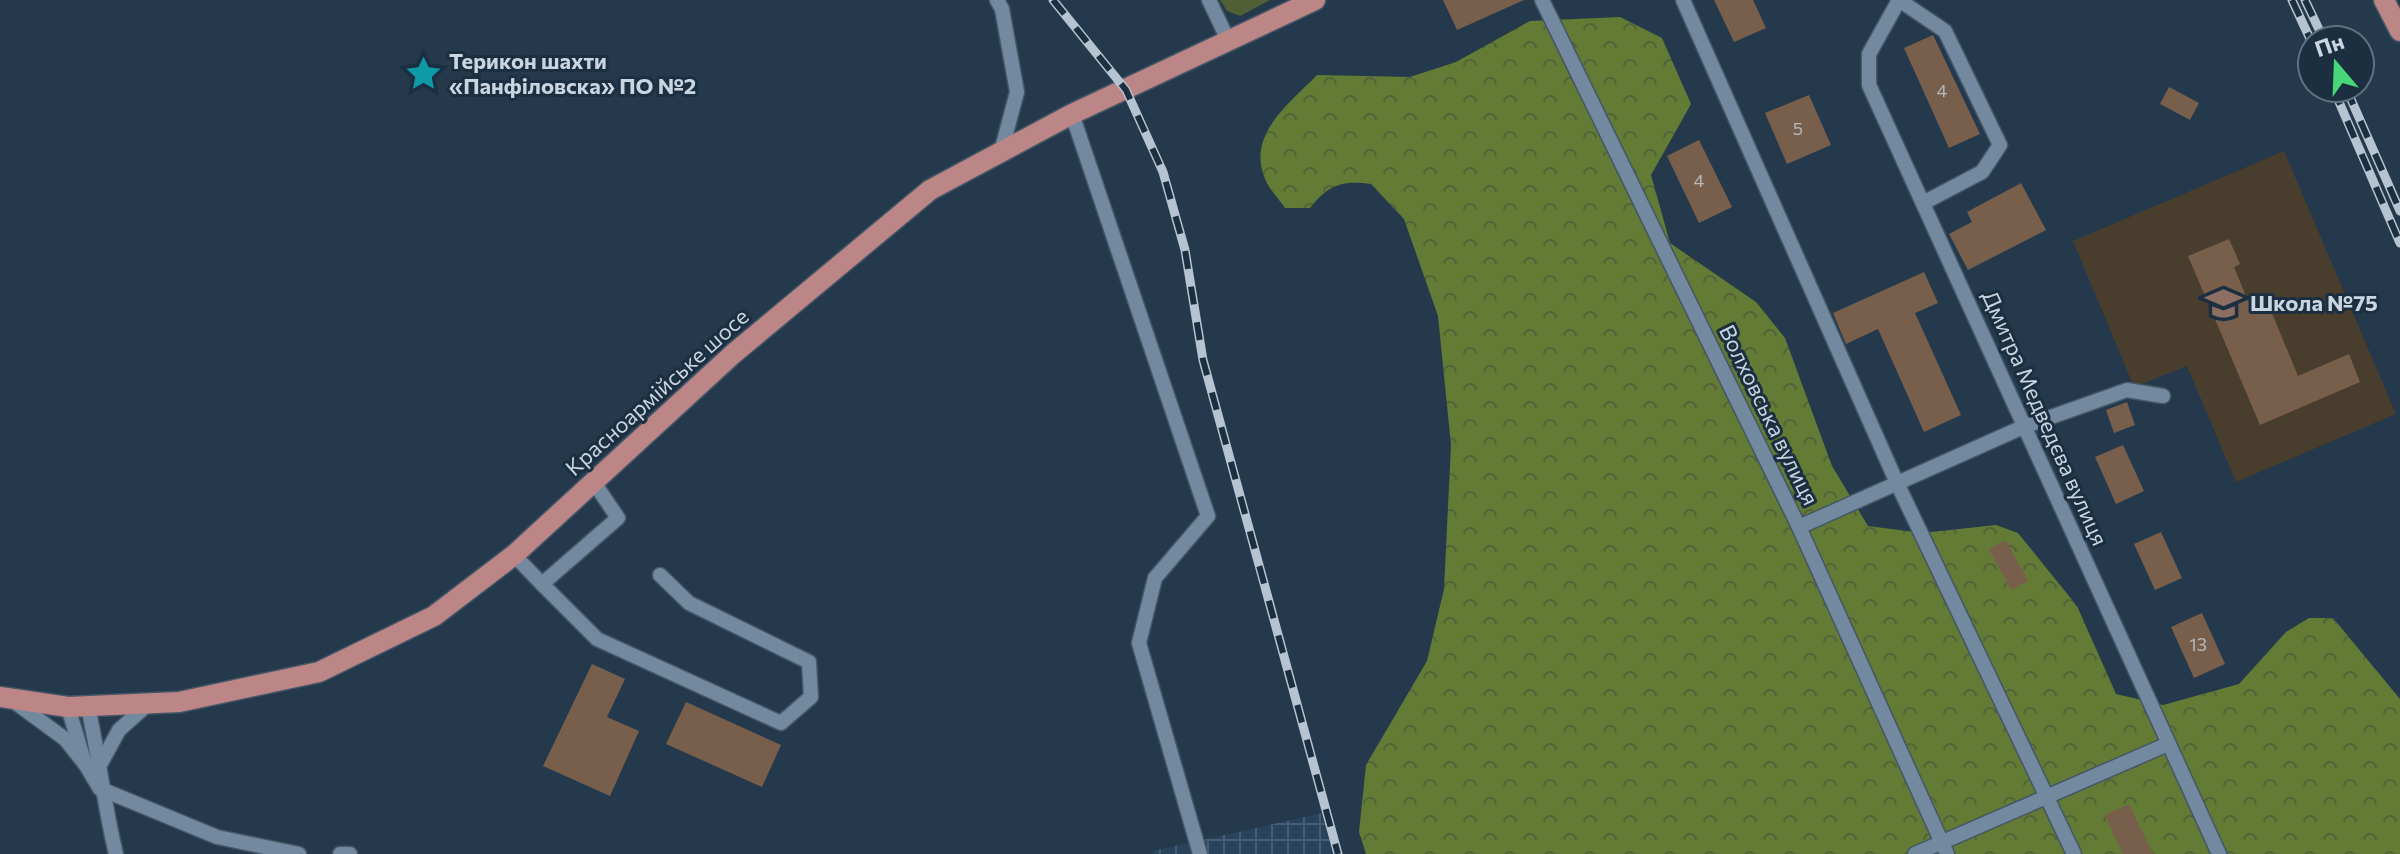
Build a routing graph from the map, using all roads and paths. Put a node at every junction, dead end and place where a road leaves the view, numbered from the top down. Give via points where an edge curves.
1 (997, 0) edge
2 (1209, 0) edge
3 (1315, 0) edge
4 (1542, 0) edge
5 (1683, 0) edge
6 (1899, 0) edge
7 (2384, 0) edge
8 (2400, 31) edge
9 (1229, 42) junction
10 (1072, 114) junction
11 (1001, 152) junction
12 (1925, 202) junction
13 (2163, 396) dead end
14 (2023, 427) junction
15 (593, 481) junction
16 (1897, 483) junction
17 (1799, 527) junction
18 (514, 555) junction
19 (660, 575) dead end
20 (542, 584) junction
21 (6, 699) edge
22 (147, 705) junction
23 (78, 707) junction
24 (2168, 744) junction
25 (101, 763) junction
26 (85, 764) junction
27 (101, 789) junction
28 (2046, 797) junction
29 (1944, 848) edge
30 (116, 854) edge
31 (299, 854) edge
32 (340, 854) edge
33 (350, 854) edge
34 (1200, 854) edge
35 (1915, 854) edge
36 (2074, 854) edge
37 (2219, 854) edge

1 - 11 street via 1017,92
2 - 9 street
3 - 9 main road, Красноармійське шосе
4 - 17 street, Волховська вулиця
5 - 16 street
6 - 12 street, Дмитра Медведєва вулиця via 1869,54 1869,85
6 - 12 street via 1945,31 2000,145 1982,172
7 - 8 main road
9 - 10 main road, Красноармійське шосе
10 - 11 main road, Красноармійське шосе
10 - 34 street via 1208,516 1155,578 1139,643
11 - 15 main road, Красноармійське шосе via 930,190 733,354
12 - 14 street, Дмитра Медведєва вулиця
13 - 14 street via 2127,390
14 - 16 street
14 - 24 street, Дмитра Медведєва вулиця
15 - 18 main road, Красноармійське шосе
15 - 20 street via 618,518
16 - 17 street
16 - 28 street
17 - 29 street, Волховська вулиця
18 - 20 street
18 - 22 main road, Красноармійське шосе via 434,616 319,672
19 - 20 street via 689,603 809,662 811,697 781,723 597,639
21 - 23 main road, Красноармійське шосе
21 - 26 street via 65,739
22 - 23 main road, Красноармійське шосе
22 - 25 street via 119,730
23 - 25 street
23 - 26 street
24 - 28 street
24 - 37 street, Дмитра Медведєва вулиця
25 - 27 street
26 - 27 street
27 - 30 street
27 - 31 street via 217,837
28 - 29 street
28 - 36 street
29 - 35 street
32 - 33 street

